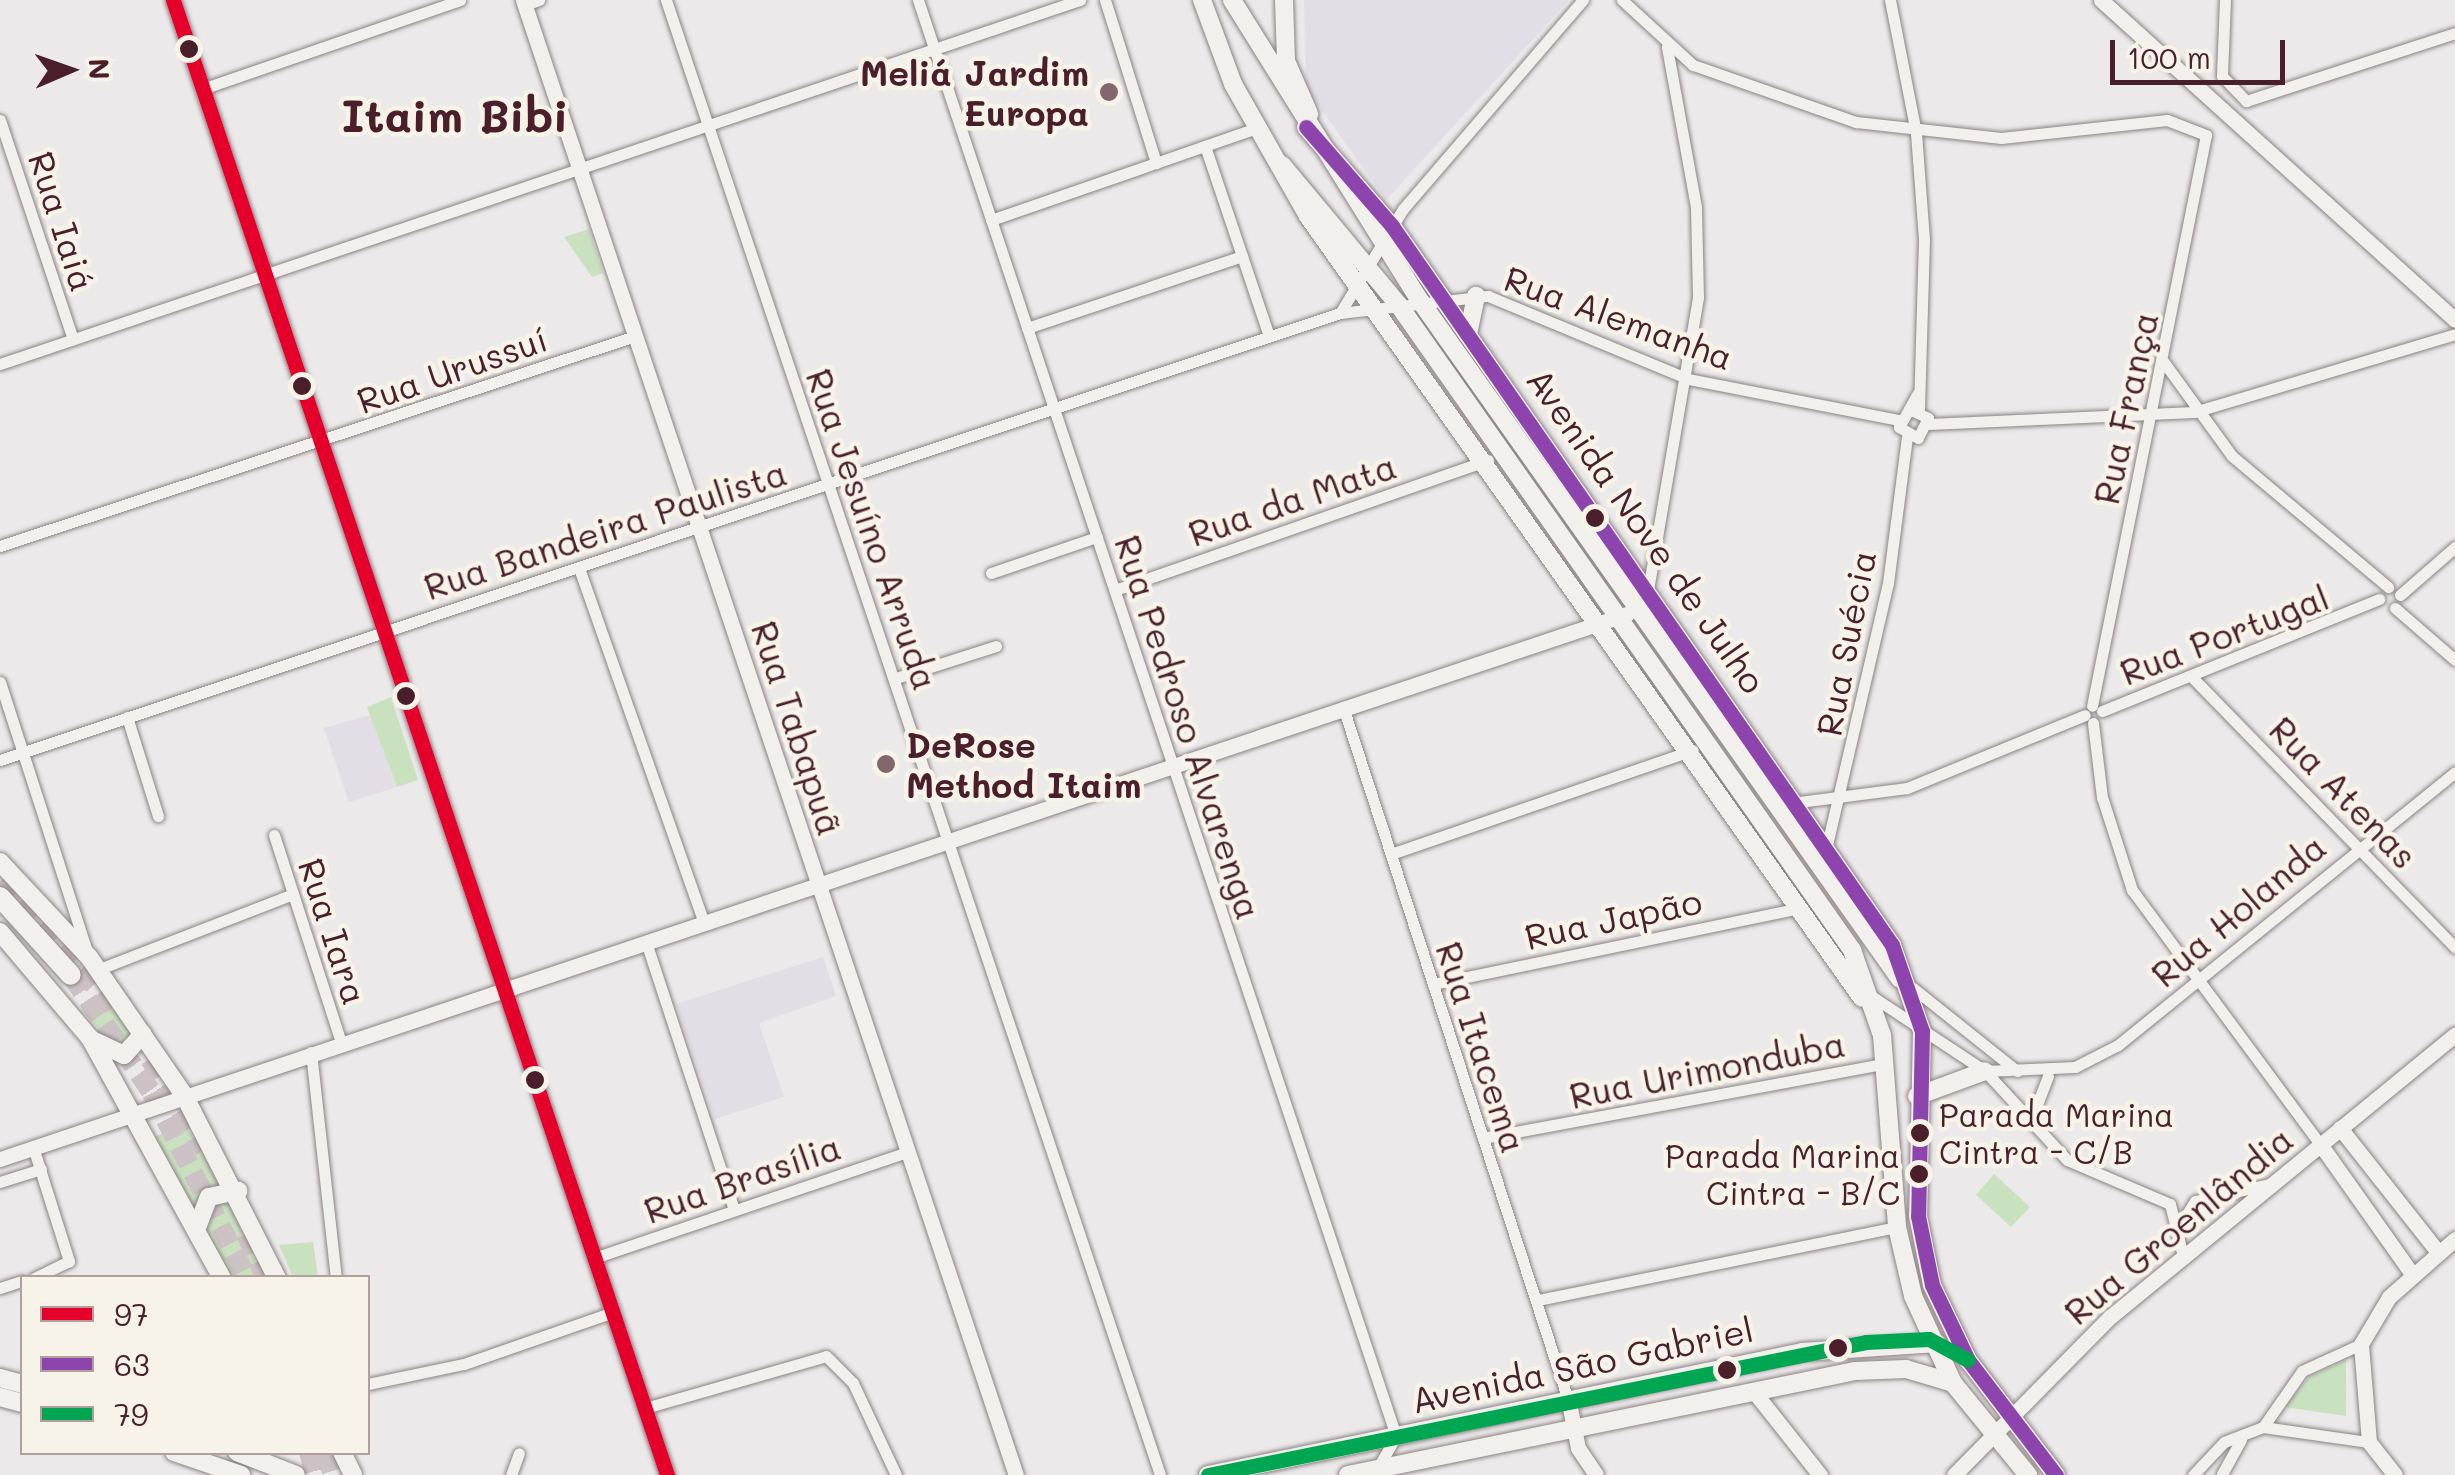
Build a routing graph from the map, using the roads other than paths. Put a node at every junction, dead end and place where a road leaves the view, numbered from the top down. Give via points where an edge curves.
1 (172, 0) edge
2 (460, 0) edge
3 (666, 0) edge
4 (918, 0) edge
5 (1080, 0) edge
6 (1105, 0) edge
7 (1202, 0) edge
8 (1232, 0) edge
9 (1284, 0) edge
10 (1584, 0) edge
11 (1622, 0) edge
12 (1890, 0) edge
13 (2101, 0) edge
14 (2225, 0) edge
15 (529, 2) edge
16 (2455, 33) edge
17 (1667, 47) junction
18 (934, 50) junction
19 (202, 88) junction
20 (0, 120) edge
21 (708, 125) junction
22 (1257, 128) junction
23 (1312, 130) junction
24 (1916, 134) junction
25 (1205, 146) junction
26 (1156, 163) junction
27 (580, 170) junction
28 (991, 220) junction
29 (1387, 234) junction
30 (1242, 256) junction
31 (1363, 274) junction
32 (264, 276) junction
33 (1476, 296) junction
34 (1441, 298) junction
35 (1421, 302) junction
36 (1398, 304) junction
37 (1378, 307) junction
38 (1340, 313) junction
39 (2455, 320) edge
40 (1027, 328) junction
41 (1468, 334) junction
42 (2455, 334) edge
43 (635, 336) junction
44 (1269, 336) junction
45 (73, 339) junction
46 (2163, 361) junction
47 (0, 364) edge
48 (1688, 379) junction
49 (1053, 407) junction
50 (1914, 409) junction
51 (2208, 409) junction
52 (2194, 412) junction
53 (2148, 418) junction
54 (1899, 420) junction
55 (1928, 424) junction
56 (2213, 434) junction
57 (320, 442) junction
58 (1911, 442) junction
59 (1488, 460) junction
60 (828, 484) junction
61 (699, 527) junction
62 (1096, 537) junction
63 (0, 546) edge
64 (2455, 546) edge
65 (1650, 550) junction
66 (578, 568) junction
67 (1632, 568) junction
68 (991, 573) dead end
69 (1115, 590) junction
70 (1643, 595) junction
71 (2392, 596) junction
72 (1620, 619) junction
73 (1601, 626) junction
74 (384, 631) junction
75 (996, 646) dead end
76 (2455, 660) edge
77 (2192, 677) junction
78 (896, 678) junction
79 (0, 682) edge
80 (1343, 707) junction
81 (2093, 714) junction
82 (126, 718) junction
83 (1693, 750) junction
84 (24, 752) junction
85 (0, 760) edge
86 (1174, 768) junction
87 (2455, 772) edge
88 (1799, 802) junction
89 (1840, 802) junction
90 (158, 816) dead end
91 (274, 835) dead end
92 (952, 843) junction
93 (1827, 844) junction
94 (2358, 845) junction
95 (1391, 854) junction
96 (0, 862) edge
97 (818, 885) junction
98 (293, 894) junction
99 (0, 896) edge
100 (1804, 907) junction
101 (704, 922) junction
102 (0, 932) edge
103 (646, 942) junction
104 (2455, 947) edge
105 (93, 963) junction
106 (71, 975) tunnel mouth
107 (2198, 982) junction
108 (1433, 984) junction
109 (1913, 988) junction
110 (503, 990) junction
111 (1873, 997) junction
112 (1922, 1031) junction
113 (143, 1034) junction
114 (2455, 1035) edge
115 (90, 1038) junction
116 (340, 1043) junction
117 (311, 1052) junction
118 (1883, 1062) junction
119 (1985, 1072) junction
120 (2026, 1076) junction
121 (2048, 1076) junction
122 (184, 1095) junction
123 (1917, 1096) junction
124 (135, 1112) junction
125 (2031, 1120) junction
126 (2340, 1128) junction
127 (1483, 1138) junction
128 (2320, 1144) junction
129 (33, 1147) junction
130 (908, 1152) junction
131 (0, 1158) edge
132 (41, 1169) junction
133 (0, 1182) edge
134 (2270, 1184) junction
135 (238, 1190) junction
136 (734, 1209) junction
137 (198, 1225) junction
138 (1897, 1227) junction
139 (2179, 1228) junction
140 (2455, 1240) edge
141 (2438, 1252) junction
142 (2183, 1256) junction
143 (594, 1258) junction
144 (2412, 1274) junction
145 (40, 1275) edge
146 (221, 1275) edge
147 (276, 1275) edge
148 (336, 1275) edge
149 (1913, 1296) junction
150 (1538, 1300) junction
151 (613, 1312) junction
152 (1928, 1339) junction
153 (1898, 1340) junction
154 (2361, 1344) junction
155 (1968, 1360) junction
156 (1952, 1383) junction
157 (370, 1384) edge
158 (1756, 1393) junction
159 (1569, 1403) junction
160 (645, 1408) junction
161 (2010, 1418) junction
162 (2263, 1427) junction
163 (1572, 1432) junction
164 (1994, 1434) junction
165 (1396, 1436) junction
166 (2241, 1440) junction
167 (2369, 1442) junction
168 (517, 1452) dead end
169 (182, 1455) edge
170 (253, 1455) edge
171 (280, 1460) edge
172 (2200, 1463) junction
173 (1376, 1472) edge
174 (233, 1474) edge
175 (2223, 1474) edge
176 (296, 1475) edge
177 (511, 1475) edge
178 (666, 1475) edge
179 (896, 1475) edge
180 (1016, 1475) edge
181 (1160, 1475) edge
182 (1208, 1475) edge
183 (1348, 1475) edge
184 (1596, 1475) edge
185 (1820, 1475) edge
186 (1954, 1475) edge
187 (2028, 1475) edge
188 (2056, 1475) edge
189 (2192, 1475) edge
190 (2395, 1475) edge

1 - 19 street
2 - 19 street
3 - 21 street, Rua Jesuíno Arruda
4 - 18 street, Rua Pedroso Alvarenga
5 - 18 street
6 - 26 street
7 - 22 main road, Avenida Nove de Julho
8 - 23 main road, Avenida Nove de Julho
9 - 23 main road via 1286,60
10 - 29 street
11 - 17 street
12 - 24 street
13 - 39 street
14 - 16 street via 2222,76 2235,98 2259,100
15 - 27 street, Rua Tabapuã
17 - 24 street via 1752,91
17 - 48 street via 1699,250
18 - 21 street
18 - 28 street, Rua Pedroso Alvarenga
19 - 32 street
20 - 45 street, Rua Iaiá
21 - 27 street
21 - 60 street, Rua Jesuíno Arruda
22 - 25 street
22 - 31 main road, Avenida Nove de Julho
23 - 29 main road, Avenida Nove de Julho
24 - 46 street, Rua França via 2195,126 2206,154
24 - 50 street via 1924,240
25 - 26 street
25 - 30 street
26 - 28 street
27 - 32 street
27 - 43 street, Rua Tabapuã
28 - 40 street, Rua Pedroso Alvarenga
29 - 31 street
29 - 34 main road, Avenida Nove de Julho
29 - 35 main road, Avenida Nove de Julho
30 - 40 street
30 - 44 street
31 - 36 main road, Avenida Nove de Julho
31 - 37 main road, Avenida Nove de Julho
31 - 38 street
32 - 45 street
32 - 57 street
33 - 34 street, Rua Alemanha
33 - 41 main road
33 - 48 street, Rua Alemanha
34 - 35 street, Rua Alemanha
34 - 41 main road, Avenida Nove de Julho
35 - 36 street, Rua Alemanha
35 - 70 main road, Avenida Nove de Julho
36 - 37 street, Rua Alemanha
36 - 72 main road, Avenida Nove de Julho
37 - 38 street, Rua Bandeira Paulista
37 - 59 main road, Avenida Nove de Julho
38 - 44 street, Rua Bandeira Paulista
40 - 49 street, Rua Pedroso Alvarenga
41 - 67 main road, Avenida Nove de Julho
42 - 51 street
43 - 57 street, Rua Urussuí
43 - 61 street, Rua Tabapuã
44 - 49 street, Rua Bandeira Paulista
45 - 47 street
46 - 52 street
46 - 53 street, Rua França
48 - 54 street, Rua Alemanha
48 - 65 street
49 - 60 street, Rua Bandeira Paulista
49 - 62 street, Rua Pedroso Alvarenga
50 - 54 street
50 - 55 street
51 - 52 street
51 - 56 street
52 - 53 street
52 - 56 street
53 - 55 street
53 - 81 street, Rua França
54 - 58 street
55 - 58 street
56 - 71 street
57 - 63 street, Rua Urussuí
57 - 74 street
58 - 89 street, Rua Suécia
59 - 69 street, Rua da Mata
59 - 73 main road, Avenida Nove de Julho
60 - 61 street, Rua Bandeira Paulista
60 - 78 street, Rua Jesuíno Arruda
61 - 66 street, Rua Bandeira Paulista
61 - 97 street, Rua Tabapuã
62 - 68 street
62 - 69 street, Rua Pedroso Alvarenga
64 - 71 street, Rua Portugal
65 - 67 street
65 - 70 street
66 - 74 street, Rua Bandeira Paulista
66 - 101 street
67 - 70 main road, Avenida Nove de Julho
69 - 86 street, Rua Pedroso Alvarenga
70 - 72 street
70 - 88 main road, Avenida Nove de Julho
70 - 109 main road, Avenida Nove de Julho
71 - 76 street
71 - 77 street, Rua Portugal
72 - 73 street
72 - 111 main road, Avenida Nove de Julho via 1836,923
73 - 80 street
73 - 83 main road, Avenida Nove de Julho
74 - 82 street, Rua Bandeira Paulista
74 - 110 street
75 - 78 street
77 - 81 street, Rua Portugal
77 - 94 street, Rua Atenas
78 - 92 street, Rua Jesuíno Arruda
79 - 84 street
80 - 86 street
80 - 95 street, Rua Itacema
81 - 89 street, Rua Portugal via 1907,788
81 - 107 street, Rua França via 2120,861
82 - 84 street, Rua Bandeira Paulista
82 - 90 street
83 - 95 street
83 - 100 main road, Avenida Nove de Julho
84 - 85 street, Rua Bandeira Paulista
84 - 105 street
86 - 92 street
86 - 165 street, Rua Pedroso Alvarenga
87 - 94 street, Rua Holanda
88 - 89 street, Rua Portugal
88 - 93 main road, Avenida Nove de Julho
89 - 93 street, Rua Suécia
91 - 98 street, Rua Iara
92 - 97 street
92 - 181 street, Rua Jesuíno Arruda
93 - 109 main road, Avenida Nove de Julho
94 - 104 street, Rua Atenas
94 - 107 street, Rua Holanda
95 - 108 street, Rua Itacema
96 - 105 main road
97 - 101 street
97 - 130 street, Rua Tabapuã
98 - 105 street
98 - 116 street, Rua Iara
99 - 106 highway
100 - 108 street, Rua Japão
100 - 118 main road, Avenida Nove de Julho via 1858,989
101 - 103 street
102 - 115 main road
103 - 110 street
103 - 136 street
105 - 113 main road
107 - 121 street, Rua Holanda via 2118,1046
107 - 128 street, Rua França
108 - 127 street, Rua Itacema
109 - 112 main road, Avenida Nove de Julho
109 - 120 street via 1974,1044
110 - 116 street
110 - 143 street
111 - 112 street
111 - 118 main road, Avenida Nove de Julho
112 - 119 street
112 - 123 main road, Avenida Nove de Julho
113 - 115 main road via 124,1055
113 - 122 main road
114 - 126 street, Rua Groenlândia
115 - 124 main road
116 - 117 street
117 - 122 street
117 - 148 street
118 - 127 street, Rua Urimonduba
118 - 138 main road, Avenida Nove de Julho
119 - 120 street, Rua Holanda
119 - 123 main road
119 - 125 street
120 - 121 street, Rua Holanda
121 - 125 street
122 - 124 street
122 - 135 main road
123 - 155 main road, Avenida Nove de Julho via 1925,1261
124 - 129 street
124 - 137 main road
125 - 139 street via 2088,1174 2170,1204
126 - 128 street, Rua Groenlândia
126 - 141 street
127 - 150 street, Rua Itacema
128 - 134 street, Rua Groenlândia
128 - 144 street
129 - 131 street
129 - 132 street
130 - 136 street, Rua Brasília
130 - 180 street, Rua Tabapuã
132 - 133 street
132 - 145 street via 68,1260
134 - 139 street via 2195,1201
134 - 142 street, Rua Groenlândia
135 - 137 main road via 209,1197
135 - 147 main road
136 - 143 street, Rua Brasília
137 - 146 main road
138 - 149 main road, Avenida Nove de Julho
138 - 150 street
139 - 142 street
140 - 141 street
141 - 144 street
142 - 161 street, Rua Groenlândia
143 - 151 street
144 - 154 street
149 - 152 main road, Avenida Nove de Julho
149 - 153 main road
150 - 159 street, Rua Itacema
151 - 157 street via 454,1366
151 - 160 street
152 - 153 main road, Avenida São Gabriel
152 - 155 main road, Avenida São Gabriel
152 - 156 main road, Avenida Nove de Julho
153 - 159 main road, Avenida São Gabriel
154 - 162 street via 2302,1371
154 - 167 street
155 - 161 main road, Avenida Nove de Julho
156 - 158 main road, Avenida São Gabriel via 1882,1368
156 - 164 main road, Avenida Nove de Julho
158 - 163 main road, Avenida São Gabriel
158 - 185 street
159 - 163 street
159 - 165 main road, Avenida São Gabriel
160 - 178 street
160 - 179 street via 795,1358 826,1356 844,1370
161 - 164 street, Rua Groenlândia
161 - 188 main road, Avenida Nove de Julho
162 - 166 street
162 - 167 street
163 - 173 main road, Avenida São Gabriel
163 - 184 street
164 - 186 street, Rua Groenlândia
164 - 187 main road, Avenida Nove de Julho
165 - 173 street
165 - 182 main road, Avenida São Gabriel
166 - 172 street
166 - 175 street
167 - 190 street
168 - 177 street
169 - 174 main road
170 - 171 main road
171 - 176 main road
172 - 175 street
172 - 189 street
173 - 183 main road, Avenida São Gabriel

